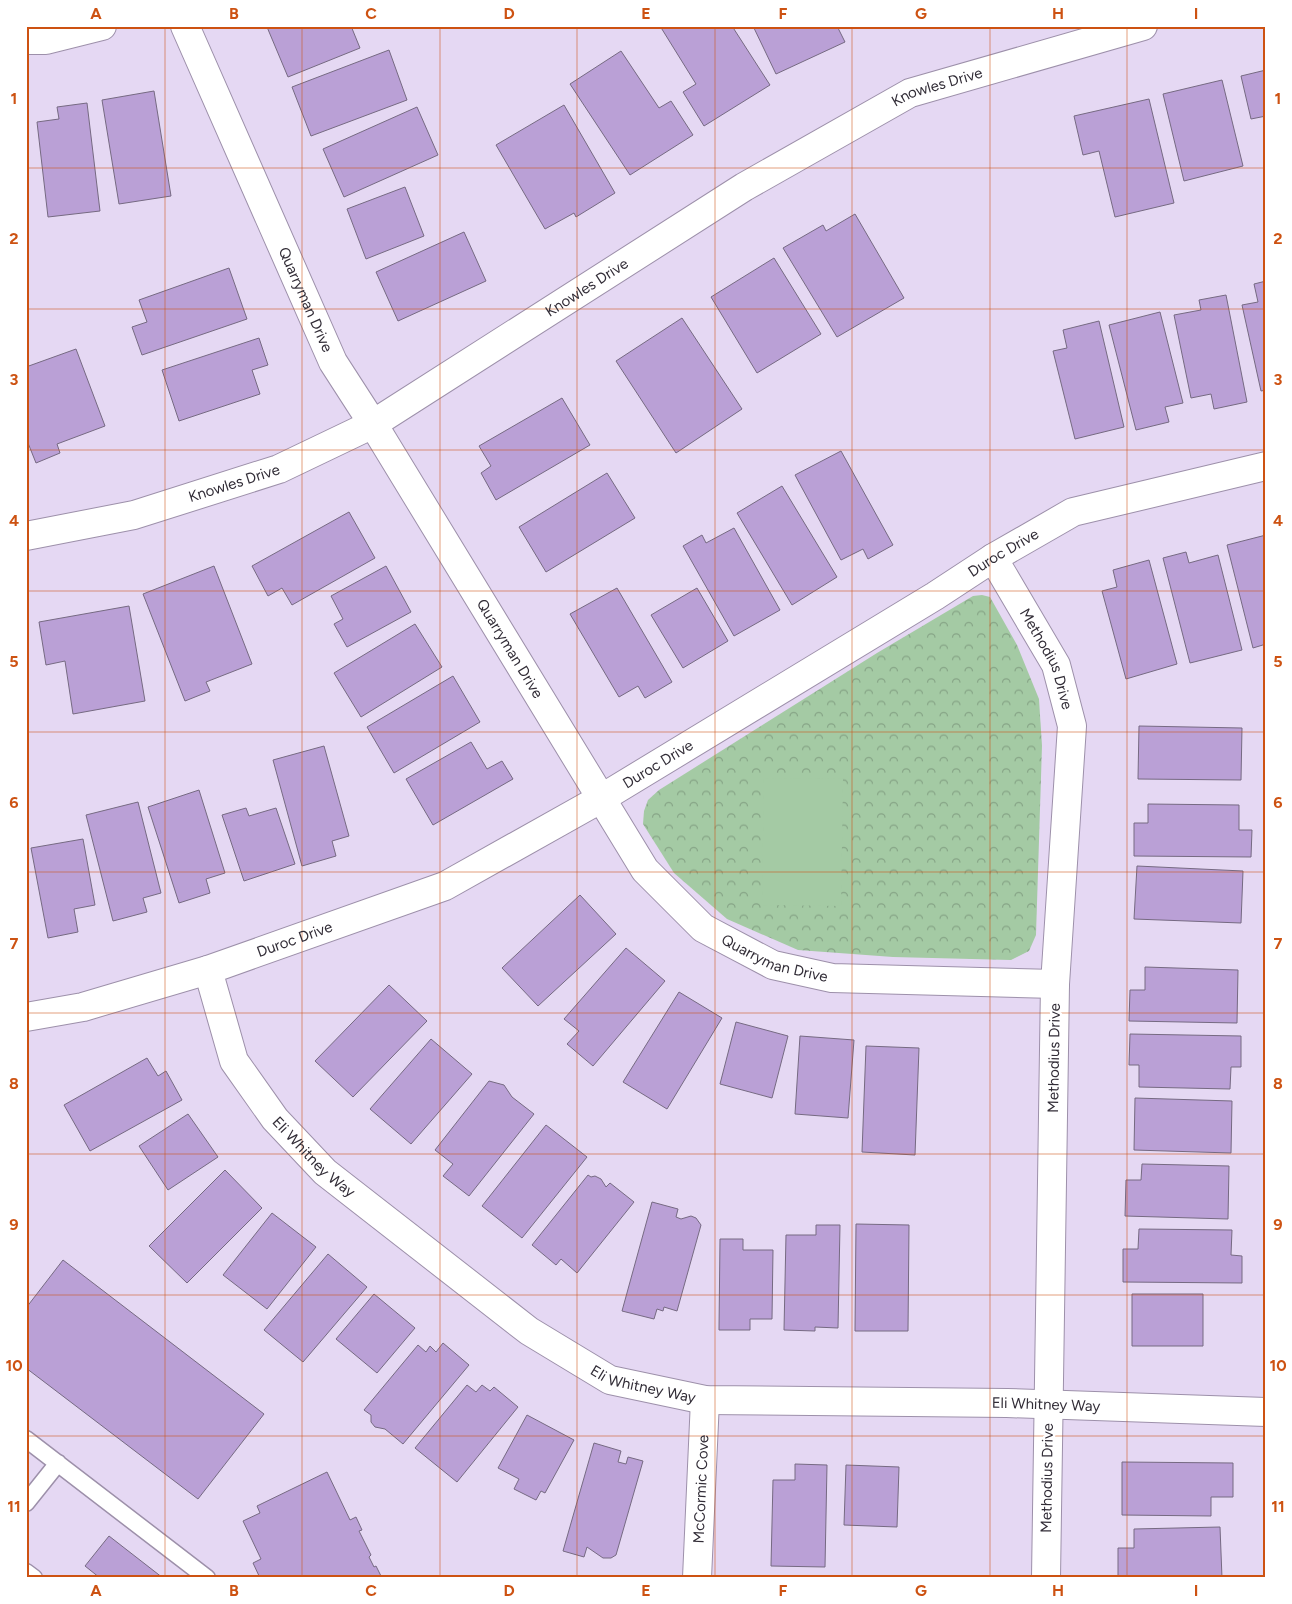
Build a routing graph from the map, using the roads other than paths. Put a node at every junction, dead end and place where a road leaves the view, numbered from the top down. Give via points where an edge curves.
1 (102, 26) edge
2 (185, 26) edge
3 (1143, 26) edge
4 (26, 40) edge
5 (373, 424) junction
6 (1266, 466) edge
7 (26, 536) edge
8 (993, 558) junction
9 (602, 798) junction
10 (208, 970) junction
11 (1056, 984) junction
12 (26, 1017) edge
13 (705, 1400) junction
14 (1048, 1404) junction
15 (1266, 1412) edge
16 (26, 1439) edge
17 (58, 1463) junction
18 (26, 1503) edge
19 (26, 1572) edge
20 (34, 1578) edge
21 (207, 1578) edge
22 (697, 1578) edge
23 (1046, 1578) edge

1 - 4 street via 46,40
2 - 5 street, Quarryman Drive via 333,362
3 - 5 street, Knowles Drive via 910,93 744,187
5 - 7 street, Knowles Drive via 279,469 134,516
5 - 9 street, Quarryman Drive
6 - 8 street, Duroc Drive via 1073,512
8 - 9 street, Duroc Drive
8 - 11 street, Methodius Drive via 1056,665 1072,726
9 - 10 street, Duroc Drive via 445,886
9 - 11 street, Quarryman Drive via 645,870 703,928 773,965 832,978
10 - 12 street, Duroc Drive via 83,1008
10 - 13 street, Eli Whitney Way via 234,1061 275,1119 325,1172 529,1331 610,1380
11 - 14 street, Methodius Drive
13 - 14 street, Eli Whitney Way
13 - 22 street, McCormic Cove
14 - 15 street, Eli Whitney Way
14 - 23 street, Methodius Drive
16 - 17 lane
17 - 18 lane
17 - 21 lane
19 - 20 lane

